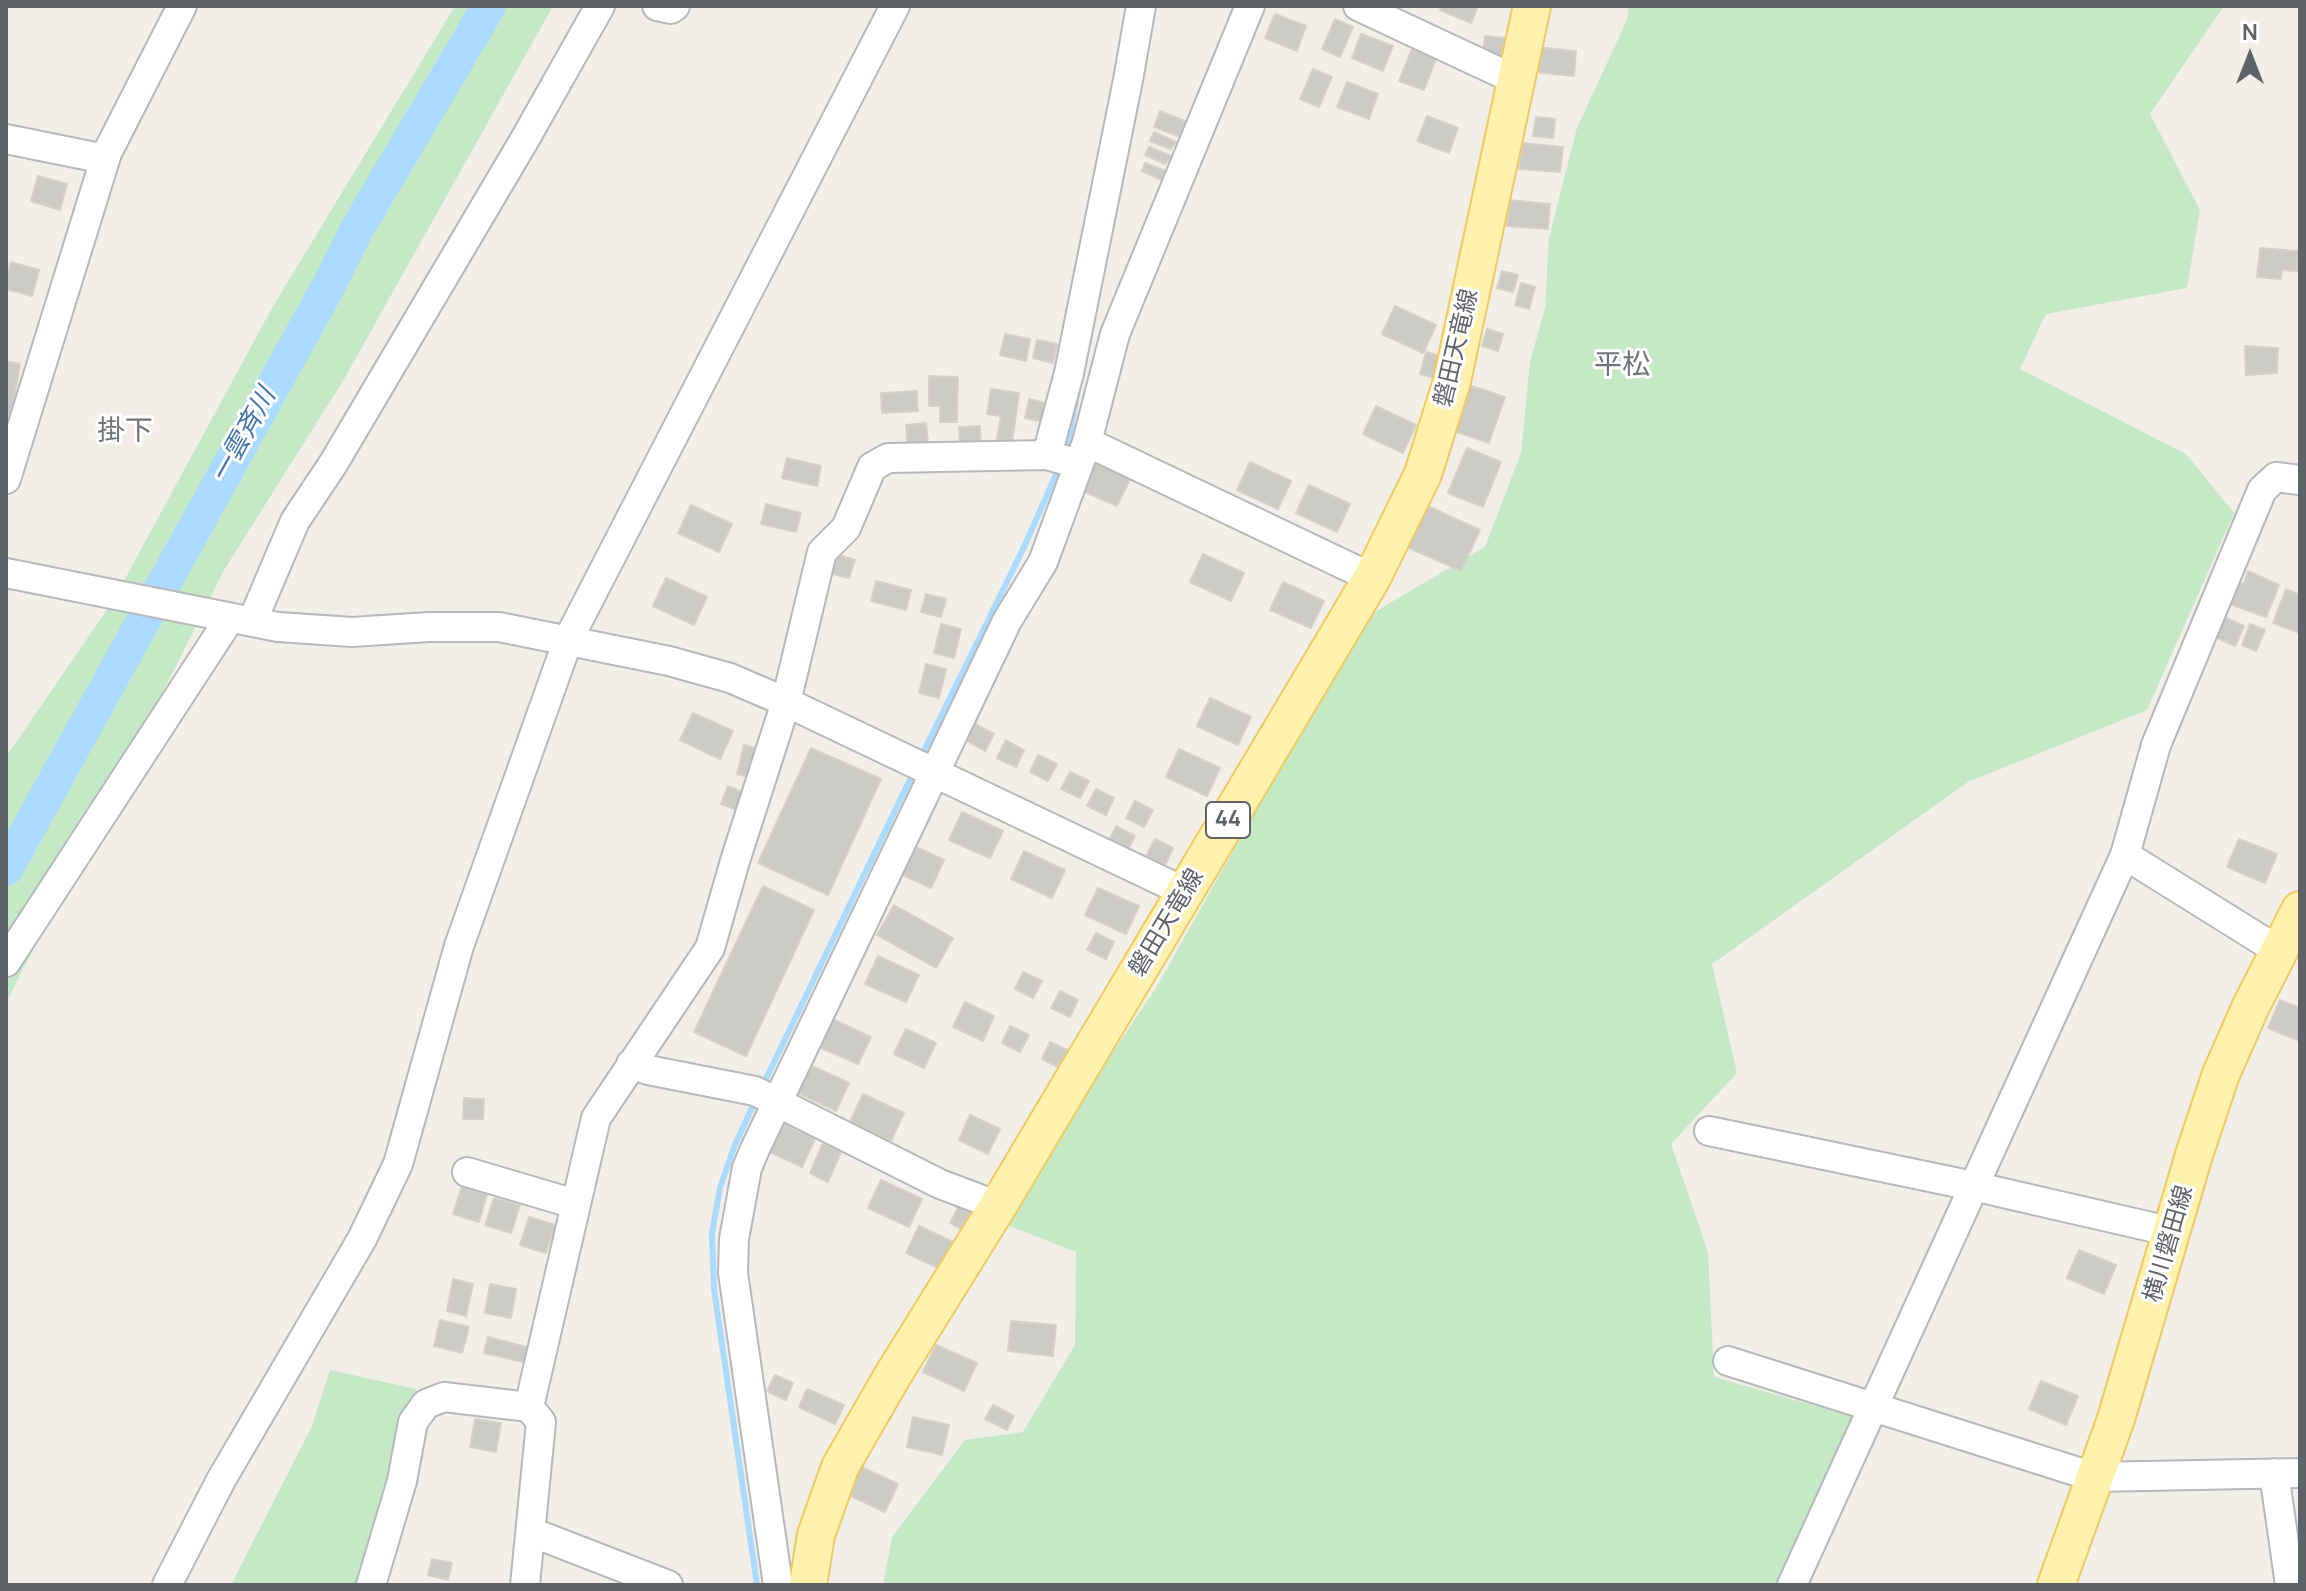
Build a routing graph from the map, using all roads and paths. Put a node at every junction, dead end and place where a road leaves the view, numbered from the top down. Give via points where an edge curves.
1 (182, 6) edge
2 (600, 6) edge
3 (657, 6) edge
4 (675, 6) edge
5 (895, 6) edge
6 (1141, 6) edge
7 (1250, 6) edge
8 (1358, 6) edge
9 (1532, 6) edge
10 (1516, 80) junction
11 (6, 139) edge
12 (105, 159) junction
13 (1083, 453) junction
14 (1047, 455) junction
15 (6, 479) edge
16 (2300, 480) edge
17 (6, 573) edge
18 (1372, 578) junction
19 (232, 618) junction
20 (568, 640) junction
21 (786, 702) junction
22 (925, 769) junction
23 (2125, 855) junction
24 (1185, 892) junction
25 (2291, 937) edge
26 (6, 962) edge
27 (631, 1064) junction
28 (768, 1098) junction
29 (1709, 1131) dead end
30 (467, 1172) dead end
31 (1973, 1186) junction
32 (575, 1204) junction
33 (998, 1206) junction
34 (2173, 1232) junction
35 (1728, 1361) dead end
36 (529, 1407) junction
37 (1872, 1407) junction
38 (2287, 1473) edge
39 (2094, 1477) junction
40 (531, 1532) junction
41 (167, 1585) edge
42 (371, 1585) edge
43 (525, 1585) edge
44 (668, 1585) edge
45 (778, 1585) edge
46 (808, 1585) edge
47 (1792, 1585) edge
48 (2056, 1585) edge
49 (2290, 1585) edge

1 - 12 street
2 - 19 street via 333,464
3 - 4 street
5 - 20 street
6 - 14 street via 1072,360
7 - 13 street via 1115,334
8 - 10 street
9 - 10 main road, 磐田天竜線 / 44
10 - 18 main road, 磐田天竜線 / 44 via 1452,381 1423,474
11 - 12 street
12 - 15 street
13 - 14 street
13 - 18 street
13 - 22 street via 1043,562
14 - 21 street via 888,458 872,467 846,528 822,552
16 - 23 street via 2276,477 2262,490 2156,745
17 - 19 street
18 - 24 main road, 磐田天竜線 / 44
19 - 20 street via 352,632 499,627
19 - 26 street
20 - 21 street via 730,678
20 - 41 street via 459,946 398,1164 362,1239 221,1480
21 - 22 street
21 - 27 street via 710,948
22 - 24 street
22 - 28 street
23 - 25 street
23 - 31 street
24 - 33 main road, 磐田天竜線 / 44
25 - 34 main road, 横川磐田線 via 2251,1006 2221,1074
27 - 28 street
27 - 32 street via 596,1118
28 - 33 street via 940,1184
28 - 45 street via 747,1168 733,1273
29 - 31 street
30 - 32 street
31 - 34 street
31 - 37 street
32 - 36 street
33 - 46 main road, 磐田天竜線 / 44 via 840,1467 816,1535
34 - 39 main road, 横川磐田線
35 - 37 street
36 - 40 street via 541,1422
36 - 42 street via 444,1397 426,1404 413,1422 402,1481
37 - 39 street
37 - 47 street
38 - 39 street
38 - 49 street
39 - 48 main road, 横川磐田線
40 - 43 street
40 - 44 street

